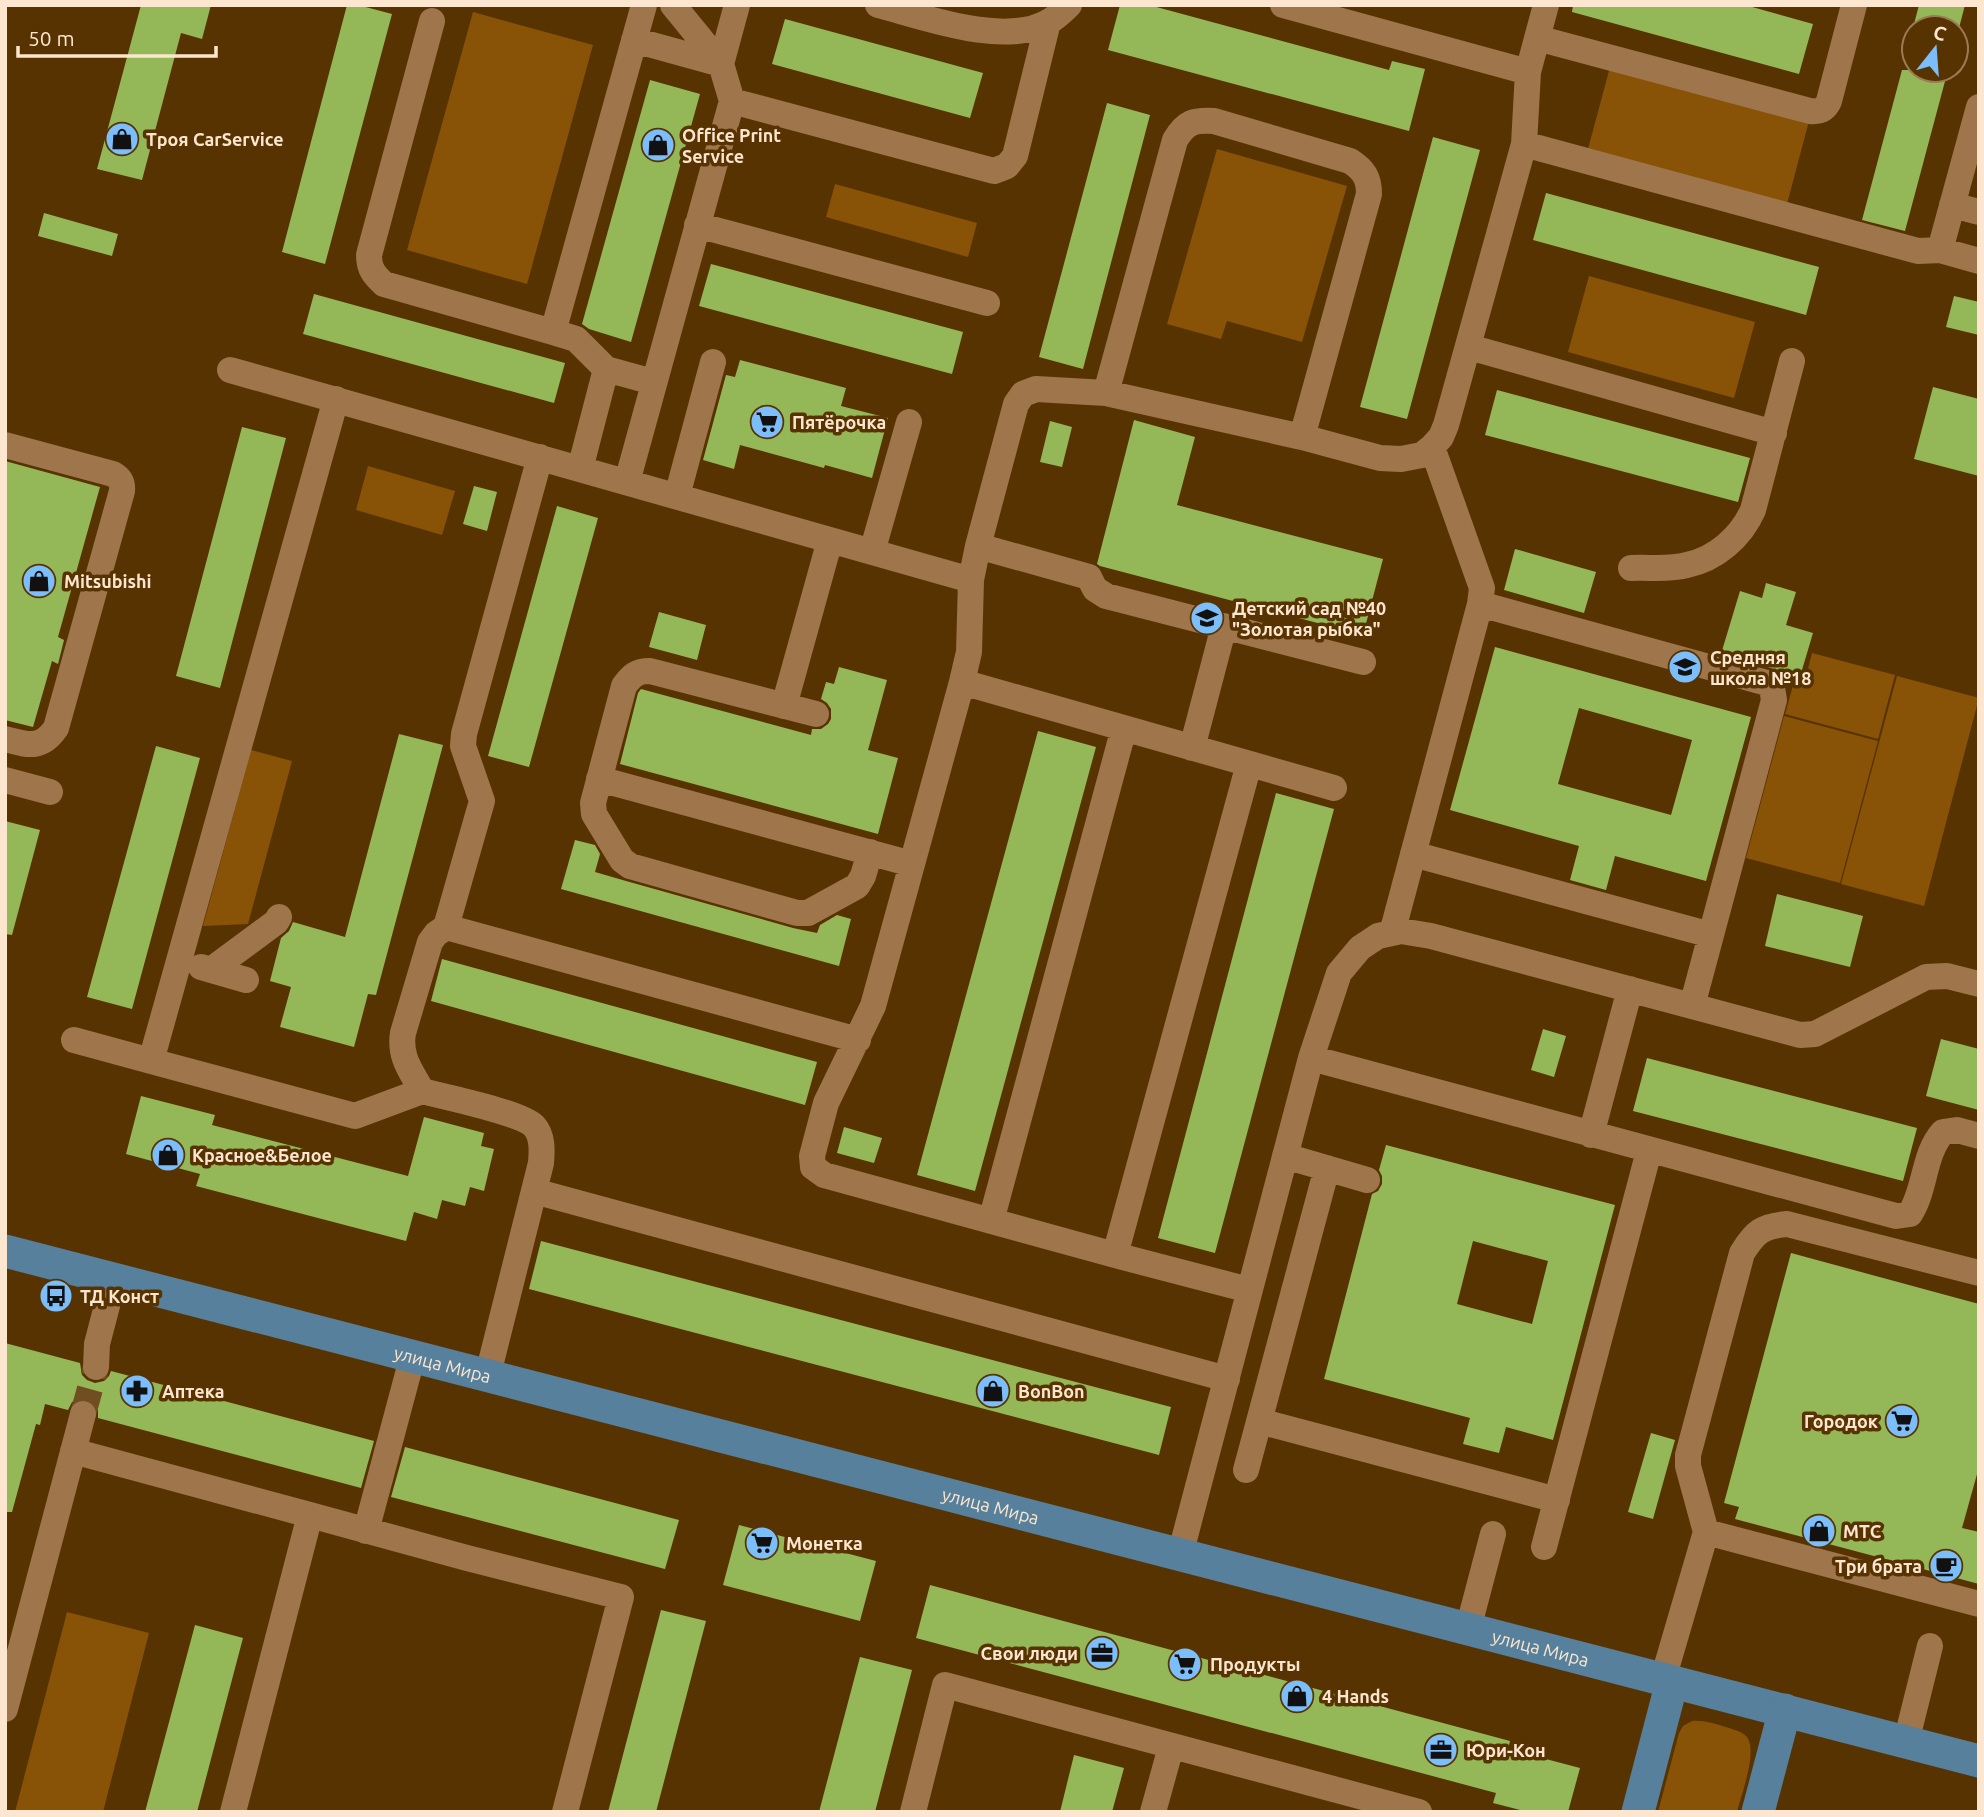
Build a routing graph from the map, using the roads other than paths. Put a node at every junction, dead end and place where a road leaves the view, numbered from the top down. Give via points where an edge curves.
1 (644, 5) edge
2 (673, 5) edge
3 (737, 5) edge
4 (878, 5) edge
5 (1069, 5) edge
6 (1283, 5) edge
7 (1546, 5) edge
8 (1854, 5) edge
9 (432, 22) dead end
10 (1048, 22) junction
11 (1537, 38) junction
12 (634, 40) junction
13 (721, 64) junction
14 (1528, 72) junction
15 (732, 101) junction
16 (1979, 107) edge
17 (1524, 144) junction
18 (1952, 205) junction
19 (1979, 212) edge
20 (697, 225) junction
21 (1940, 250) junction
22 (1979, 261) edge
23 (987, 303) dead end
24 (554, 332) junction
25 (1469, 347) junction
26 (1792, 361) dead end
27 (713, 362) dead end
28 (606, 369) junction
29 (230, 370) dead end
30 (653, 382) junction
31 (1106, 393) junction
32 (336, 400) junction
33 (909, 422) dead end
34 (1774, 433) junction
35 (1302, 437) junction
36 (5, 445) edge
37 (1433, 447) junction
38 (540, 457) junction
39 (580, 468) junction
40 (627, 482) junction
41 (677, 496) junction
42 (830, 540) junction
43 (978, 546) junction
44 (872, 552) junction
45 (1632, 568) dead end
46 (971, 580) junction
47 (1480, 604) junction
48 (1224, 626) junction
49 (1363, 662) dead end
50 (962, 682) junction
51 (784, 706) junction
52 (816, 714) dead end
53 (1124, 728) junction
54 (5, 739) edge
55 (1192, 748) junction
56 (1249, 764) junction
57 (599, 779) junction
58 (5, 780) edge
59 (1334, 788) dead end
60 (50, 792) dead end
61 (870, 852) junction
62 (1413, 854) junction
63 (912, 864) junction
64 (279, 917) dead end
65 (446, 927) junction
66 (1392, 933) junction
67 (1711, 935) junction
68 (179, 961) junction
69 (211, 970) junction
70 (246, 980) dead end
71 (1979, 984) edge
72 (1630, 989) junction
73 (1692, 1006) junction
74 (74, 1040) dead end
75 (858, 1040) junction
76 (1311, 1058) junction
77 (151, 1060) junction
78 (422, 1091) junction
79 (1591, 1135) junction
80 (1979, 1136) edge
81 (1649, 1151) junction
82 (1285, 1156) junction
83 (1327, 1168) junction
84 (1367, 1180) dead end
85 (534, 1191) junction
86 (991, 1221) junction
87 (5, 1251) edge
88 (1115, 1255) junction
89 (1979, 1273) edge
90 (114, 1279) junction
91 (1249, 1290) junction
92 (413, 1355) junction
93 (96, 1367) tunnel mouth
94 (488, 1374) junction
95 (1227, 1379) junction
96 (83, 1414) tunnel mouth
97 (1259, 1421) junction
98 (73, 1451) junction
99 (1246, 1470) dead end
100 (1557, 1500) junction
101 (310, 1515) junction
102 (366, 1531) junction
103 (1706, 1532) junction
104 (1493, 1534) dead end
105 (1544, 1547) dead end
106 (1180, 1555) junction
107 (1979, 1604) edge
108 (1468, 1629) junction
109 (1930, 1646) dead end
110 (1667, 1680) junction
111 (5, 1709) edge
112 (1784, 1710) junction
113 (1906, 1742) junction
114 (1171, 1746) junction
115 (1979, 1761) edge
116 (233, 1812) edge
117 (565, 1812) edge
118 (913, 1812) edge
119 (1153, 1812) edge
120 (1419, 1812) edge
121 (1638, 1812) edge
122 (1758, 1812) edge

1 - 12 lane
2 - 13 lane
3 - 13 lane
4 - 10 lane via 982,30 1026,30
5 - 10 lane
6 - 14 lane
7 - 11 lane
8 - 11 lane via 1829,101 1818,112
9 - 24 lane via 369,266 384,284
10 - 15 lane via 1015,156 994,171
11 - 14 lane
12 - 13 lane
12 - 24 lane
13 - 15 lane
14 - 17 lane
15 - 20 lane
16 - 18 lane
17 - 21 lane via 1918,251
17 - 25 lane
18 - 19 lane
18 - 21 lane
20 - 23 lane
20 - 30 lane
21 - 22 lane
24 - 28 lane via 576,339
25 - 34 lane
25 - 37 lane via 1446,425
26 - 34 lane
27 - 41 lane
28 - 30 lane
28 - 39 lane
29 - 32 lane
30 - 40 lane
31 - 35 lane
31 - 35 lane via 1175,140 1183,127 1198,120 1214,121 1350,161 1369,180 1369,194
31 - 43 lane via 1036,389 1023,394 1016,404
32 - 38 lane
32 - 68 lane
33 - 44 lane
34 - 45 lane via 1753,510 1731,541 1704,560 1685,566
35 - 37 lane via 1380,458 1422,455
36 - 54 lane via 113,474 122,483 122,491 57,728 41,743
37 - 47 lane via 1482,588
38 - 39 lane
38 - 65 lane via 464,733 463,746 482,801
39 - 40 lane
40 - 41 lane
41 - 42 lane
42 - 44 lane
42 - 51 lane
43 - 46 lane
43 - 48 lane via 1089,577 1095,589 1106,596
44 - 46 lane
46 - 50 lane via 969,652
47 - 62 lane
47 - 67 lane via 1772,688 1774,700
48 - 49 lane
48 - 55 lane
50 - 53 lane
50 - 63 lane
51 - 52 lane
51 - 57 lane via 638,671 624,685
53 - 55 lane
53 - 86 lane
55 - 56 lane
56 - 59 lane
56 - 88 lane
57 - 61 lane
57 - 61 lane via 594,814 630,866 797,913 808,913 857,886
58 - 60 lane
61 - 63 lane
62 - 66 lane
62 - 67 lane
63 - 75 lane via 873,1006
64 - 69 lane
65 - 75 lane
65 - 78 lane via 430,942 401,1046
66 - 72 lane via 1431,936
66 - 76 lane via 1360,948 1339,973
67 - 73 lane
68 - 69 lane
68 - 77 lane
69 - 70 lane
71 - 73 lane via 1947,975 1926,977 1815,1034 1800,1035
72 - 73 lane
72 - 79 lane
74 - 77 lane
75 - 86 lane via 826,1103 813,1167 824,1175
76 - 79 lane
76 - 82 lane
77 - 78 lane via 355,1116
78 - 85 lane via 520,1117 535,1127 542,1145
79 - 81 lane
80 - 81 lane via 1957,1130 1943,1132 1934,1142 1918,1202 1910,1214 1896,1216
81 - 100 lane
82 - 83 lane
82 - 91 lane
83 - 84 lane
83 - 97 lane
85 - 94 lane
85 - 95 lane
86 - 88 lane
87 - 90 main road, улица Мира
88 - 91 lane
89 - 103 lane via 1787,1224 1770,1225 1753,1235 1742,1253 1688,1455
90 - 92 main road, улица Мира
90 - 93 lane via 97,1344
91 - 95 lane
92 - 94 main road, улица Мира
92 - 102 lane
94 - 106 main road, улица Мира
95 - 106 lane
96 - 98 lane
97 - 99 lane
97 - 100 lane
98 - 101 lane
98 - 111 lane
100 - 105 lane
101 - 102 lane
101 - 116 lane
102 - 117 lane via 621,1597
103 - 107 lane
103 - 110 lane
104 - 108 lane
106 - 108 main road, улица Мира
108 - 110 main road, улица Мира
109 - 113 lane
110 - 112 main road, улица Мира
110 - 121 main road
112 - 113 main road, улица Мира
112 - 122 main road
113 - 115 main road, улица Мира
114 - 118 lane via 945,1685
114 - 119 lane
114 - 120 lane

